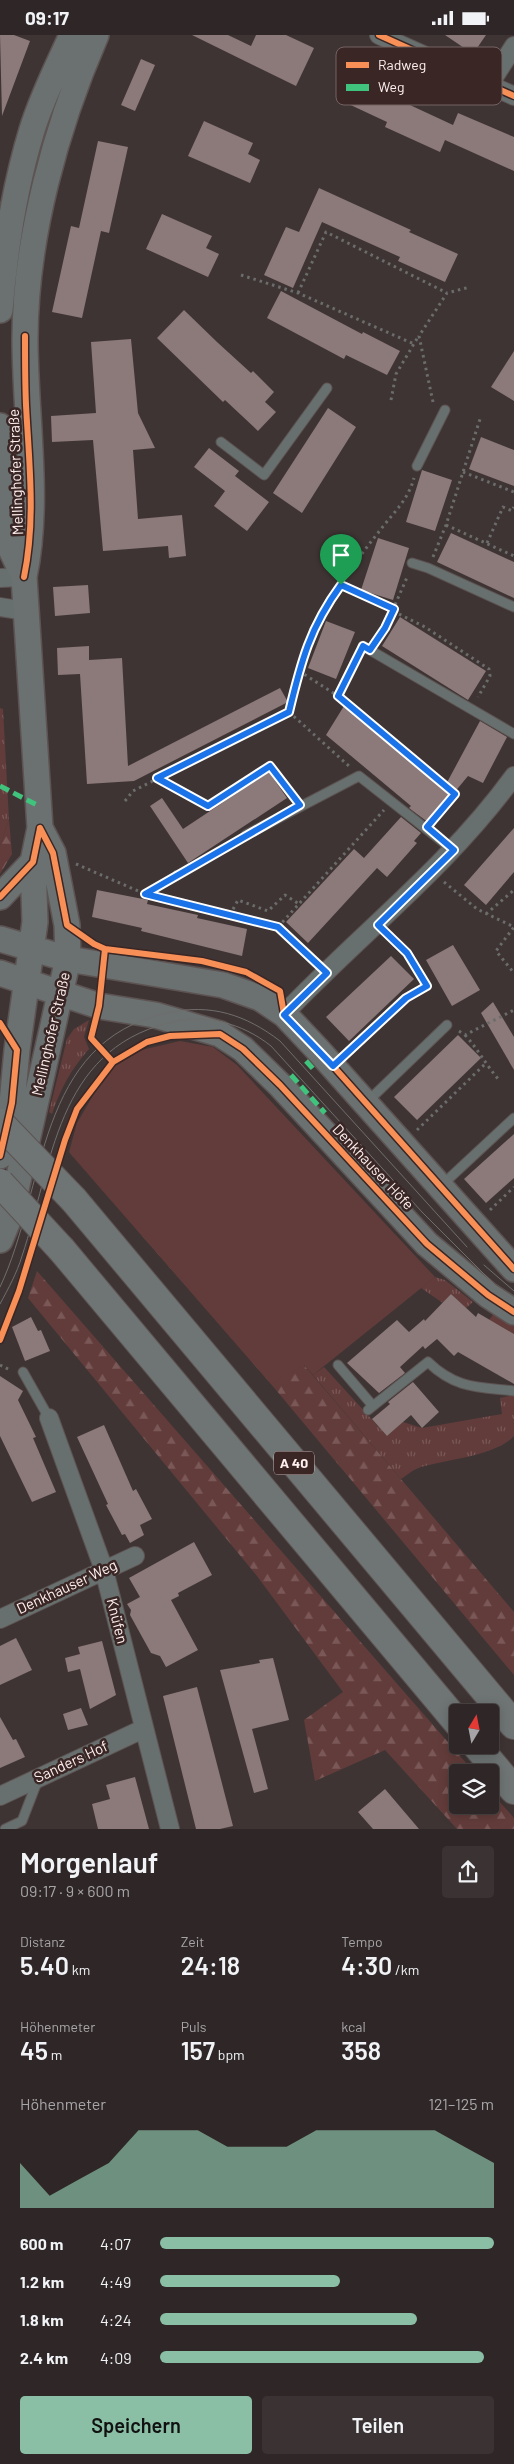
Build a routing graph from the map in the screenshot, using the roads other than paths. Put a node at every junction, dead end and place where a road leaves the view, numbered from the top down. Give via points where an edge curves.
1 (72, 35) edge
2 (96, 35) edge
3 (380, 35) edge
4 (514, 46) edge
5 (406, 47) edge
6 (502, 65) edge
7 (502, 91) edge
8 (514, 96) edge
9 (0, 310) edge
10 (327, 388) dead end
11 (445, 410) dead end
12 (0, 426) edge
13 (221, 442) dead end
14 (417, 466) road end
15 (412, 563) road end
16 (12, 577) edge
17 (0, 607) edge
18 (514, 607) edge
19 (26, 611) junction
20 (366, 648) road end
21 (514, 734) edge
22 (514, 776) edge
23 (246, 835) road end
24 (454, 850) junction
25 (43, 857) junction
26 (0, 897) edge
27 (0, 939) edge
28 (32, 950) junction
29 (68, 959) junction
30 (0, 973) edge
31 (27, 982) junction
32 (62, 995) junction
33 (284, 1015) junction
34 (0, 1023) edge
35 (447, 1025) road end
36 (17, 1049) junction
37 (366, 1103) junction
38 (514, 1118) edge
39 (0, 1123) edge
40 (0, 1156) edge
41 (0, 1183) edge
42 (440, 1187) junction
43 (0, 1240) edge
44 (514, 1269) edge
45 (514, 1312) edge
46 (338, 1365) dead end
47 (23, 1372) dead end
48 (514, 1391) edge
49 (49, 1418) joint
50 (135, 1556) dead end
51 (104, 1570) junction
52 (0, 1619) edge
53 (449, 1712) edge
54 (514, 1725) edge
55 (143, 1729) junction
56 (484, 1754) edge
57 (39, 1777) junction
58 (514, 1790) edge
59 (0, 1796) edge
60 (6, 1829) edge
61 (170, 1829) edge

1 - 9 main road via 32,129 5,249
2 - 16 main road, Mellinghofer Straße via 65,115 40,207 30,270 25,336 32,505 30,543
3 - 5 street
4 - 6 street
7 - 8 street
10 - 13 lane via 264,475
11 - 14 lane
12 - 16 main road, Mellinghofer Straße
15 - 18 lane
16 - 19 main road, Mellinghofer Straße
17 - 19 street
19 - 25 main road, Mellinghofer Straße
20 - 21 lane
22 - 24 street
23 - 24 lane via 359,776
24 - 33 street
25 - 26 main road
25 - 28 main road, Mellinghofer Straße
25 - 29 main road, Mellinghofer Straße via 67,925
27 - 28 main road
28 - 29 main road
28 - 31 main road, Mellinghofer Straße
29 - 32 main road, Mellinghofer Straße
29 - 33 main road via 223,985 260,998
30 - 31 main road, Denkhauser Höfe
31 - 32 main road, Denkhauser Höfe
31 - 36 main road, Mellinghofer Straße
32 - 43 main road, Mellinghofer Straße via 10,1216
32 - 45 main road, Denkhauser Höfe via 99,1006 177,1021 220,1034 243,1049 427,1244 488,1295
33 - 37 main road
34 - 36 main road
35 - 37 lane
36 - 40 main road, Mellinghofer Straße via 12,1103
37 - 42 main road
38 - 42 lane
39 - 54 highway, A 40, bridge via 74,1200
41 - 53 highway, A 40, bridge via 62,1250
42 - 44 main road
46 - 48 lane via 370,1408 428,1362 438,1372 461,1384
47 - 49 lane
49 - 51 street, Knüfen
50 - 51 street, Denkhauser Weg
51 - 52 street, Denkhauser Weg
51 - 55 street, Knüfen
55 - 57 street, Sanders Hof
55 - 61 street, Knüfen
56 - 58 highway
57 - 59 street, Sanders Hof
57 - 60 lane via 22,1821

